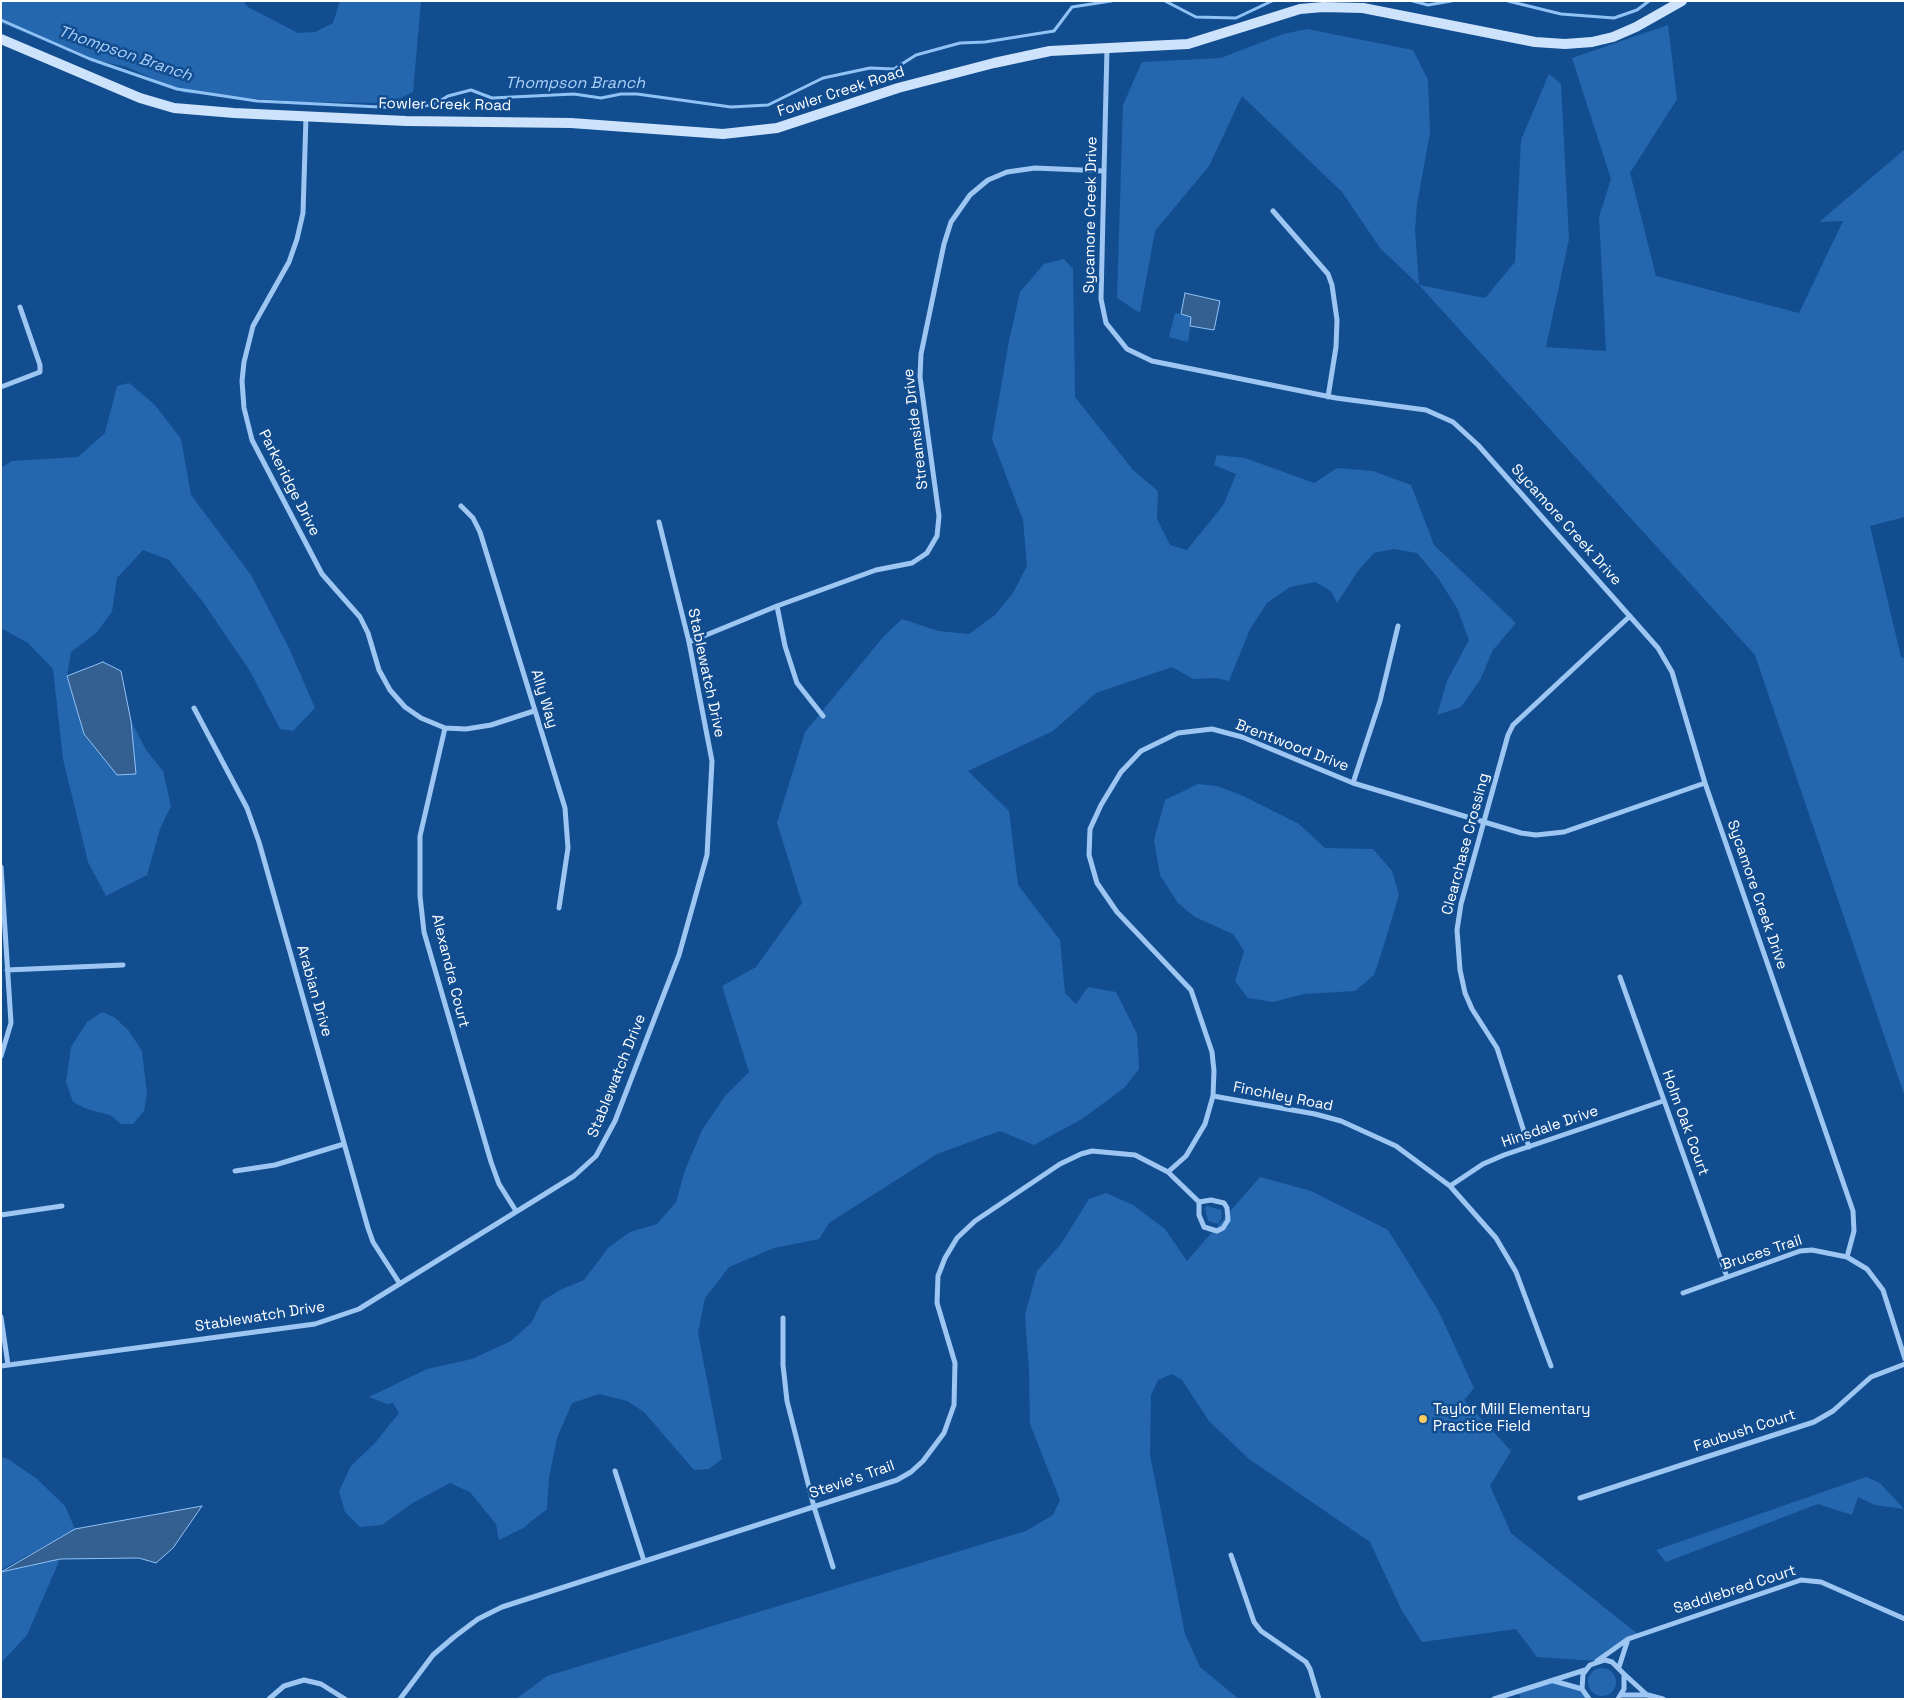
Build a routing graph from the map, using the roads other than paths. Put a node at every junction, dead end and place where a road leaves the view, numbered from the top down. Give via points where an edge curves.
1 (1682, 1) edge
2 (1, 39) edge
3 (1107, 48) junction
4 (306, 117) junction
5 (1104, 170) junction
6 (1273, 211) dead end
7 (20, 308) dead end
8 (1, 387) edge
9 (1328, 397) junction
10 (461, 506) dead end
11 (658, 522) dead end
12 (777, 606) junction
13 (1630, 616) junction
14 (1398, 626) dead end
15 (689, 642) junction
16 (194, 708) dead end
17 (534, 711) junction
18 (824, 716) dead end
19 (445, 728) junction
20 (1353, 783) junction
21 (1705, 783) junction
22 (1484, 823) junction
23 (1, 867) edge
24 (559, 908) dead end
25 (123, 965) dead end
26 (8, 970) junction
27 (1620, 977) dead end
28 (1, 1056) edge
29 (1213, 1096) junction
30 (1663, 1101) junction
31 (344, 1144) junction
32 (1530, 1147) junction
33 (235, 1171) dead end
34 (1168, 1172) junction
35 (1450, 1186) junction
36 (1199, 1202) junction
37 (62, 1206) dead end
38 (516, 1211) junction
39 (1, 1215) edge
40 (1847, 1257) junction
41 (1727, 1277) junction
42 (400, 1284) junction
43 (1683, 1294) dead end
44 (1, 1317) edge
45 (783, 1318) dead end
46 (1905, 1359) edge
47 (1905, 1364) edge
48 (8, 1365) junction
49 (1, 1366) edge
50 (1551, 1366) dead end
51 (615, 1471) dead end
52 (1580, 1498) dead end
53 (814, 1507) junction
54 (1231, 1555) dead end
55 (644, 1562) junction
56 (834, 1567) dead end
57 (1905, 1619) edge
58 (1628, 1639) junction
59 (1597, 1661) junction
60 (1619, 1667) junction
61 (1585, 1670) junction
62 (1624, 1674) junction
63 (1554, 1680) junction
64 (1582, 1689) junction
65 (1648, 1696) junction
66 (1619, 1697) edge
67 (269, 1699) edge
68 (345, 1699) edge
69 (400, 1699) edge
70 (1320, 1699) edge
71 (1494, 1699) edge
72 (1589, 1699) edge
73 (1663, 1699) edge

1 - 3 main road, Fowler Creek Road via 1613,37 1574,44 1535,42 1343,6 1300,10 1188,44
2 - 4 main road, Fowler Creek Road via 140,98 174,108
3 - 4 main road, Fowler Creek Road via 1050,50 994,62 889,91 777,128 747,133 697,133 535,122
3 - 5 street, Sycamore Creek Drive
4 - 19 street, Parkeridge Drive via 303,213 289,262 261,311 248,343 242,381 247,425 322,574 360,617 390,690 405,707
5 - 9 street, Sycamore Creek Drive via 1101,299 1106,323 1127,350 1152,361
5 - 12 street, Streamside Drive via 1035,168 1007,172 981,184 964,201 951,222 944,244 920,354 920,377 939,516 934,542 927,553 912,563 876,570
6 - 9 street via 1328,274 1332,286 1337,320
7 - 8 street via 40,372
9 - 13 street, Sycamore Creek Drive via 1426,410 1453,422 1478,445
10 - 17 street, Ally Way via 473,518 480,532
11 - 15 street, Stablewatch Drive
12 - 15 street, Streamside Drive
12 - 18 street via 797,683
13 - 21 street, Sycamore Creek Drive via 1658,648 1672,672
13 - 22 street, Clearchase Crossing via 1513,725
14 - 20 street via 1380,701
15 - 38 street, Stablewatch Drive via 712,762 707,855 679,955 615,1121 596,1156 574,1176
16 - 31 street, Arabian Drive via 253,825
17 - 19 street, Parkeridge Drive via 491,725
17 - 24 street, Ally Way via 565,808 566,870
19 - 38 street, Alexandra Court via 420,836 424,932 490,1162
20 - 22 street, Brentwood Drive
20 - 29 street, Brentwood Drive via 1242,737 1212,729 1178,733 1141,751 1121,772 1090,829 1089,855 1097,884 1118,912 1191,990 1212,1052
21 - 22 street, Brentwood Drive via 1548,835 1520,833
21 - 40 street, Sycamore Creek Drive via 1853,1211 1854,1231
22 - 32 street, Clearchase Crossing via 1461,904 1457,930 1460,970 1472,1009 1497,1048
23 - 26 street
25 - 26 street
26 - 28 street via 11,1023
27 - 30 street, Holm Oak Court
29 - 34 street, Brentwood Drive via 1205,1124 1195,1142 1186,1156
29 - 35 street, Finchley Road via 1341,1121 1396,1146
30 - 32 street, Hinsdale Drive
30 - 41 street, Holm Oak Court
31 - 33 street via 275,1165
31 - 42 street, Arabian Drive via 372,1242
32 - 35 street, Hinsdale Drive via 1483,1164
34 - 36 street, Stevie’s Trail
34 - 53 street, Stevie’s Trail via 1135,1155 1101,1150 1081,1154 1060,1164 975,1221 957,1238 945,1258 936,1292 938,1314 955,1362 956,1376 954,1405 944,1432 923,1461 897,1480
35 - 50 street, Finchley Road via 1496,1238 1516,1272
36 - 36 street via 1199,1216 1204,1226 1217,1230 1223,1228 1228,1220 1224,1203
37 - 39 street
38 - 42 street, Stablewatch Drive
40 - 41 street, Bruces Trail via 1812,1250 1800,1251
40 - 46 street, Bruces Trail via 1867,1269 1883,1290
41 - 43 street, Bruces Trail
42 - 48 street, Stablewatch Drive via 360,1309 316,1324
44 - 48 street
45 - 53 street via 787,1400
47 - 52 street, Faubush Court via 1862,1383 1814,1422
48 - 49 street, Stablewatch Drive
51 - 55 street
53 - 55 street, Stevie’s Trail
53 - 56 street
54 - 70 street via 1254,1622 1306,1662
55 - 69 street, Stevie’s Trail via 502,1607 478,1619 433,1655
57 - 58 street, Saddlebred Court via 1821,1582 1801,1580
58 - 59 street, Saddlebred Court
58 - 60 street
59 - 60 street via 1612,1662
59 - 61 street, Saddlebred Court
60 - 62 street
61 - 63 street, Saddlebred Court
61 - 64 street
62 - 65 street
62 - 66 street via 1624,1689
63 - 64 street
63 - 71 street, Saddlebred Court
64 - 72 street
65 - 66 street
65 - 73 street
67 - 68 street via 284,1686 304,1680 321,1684

